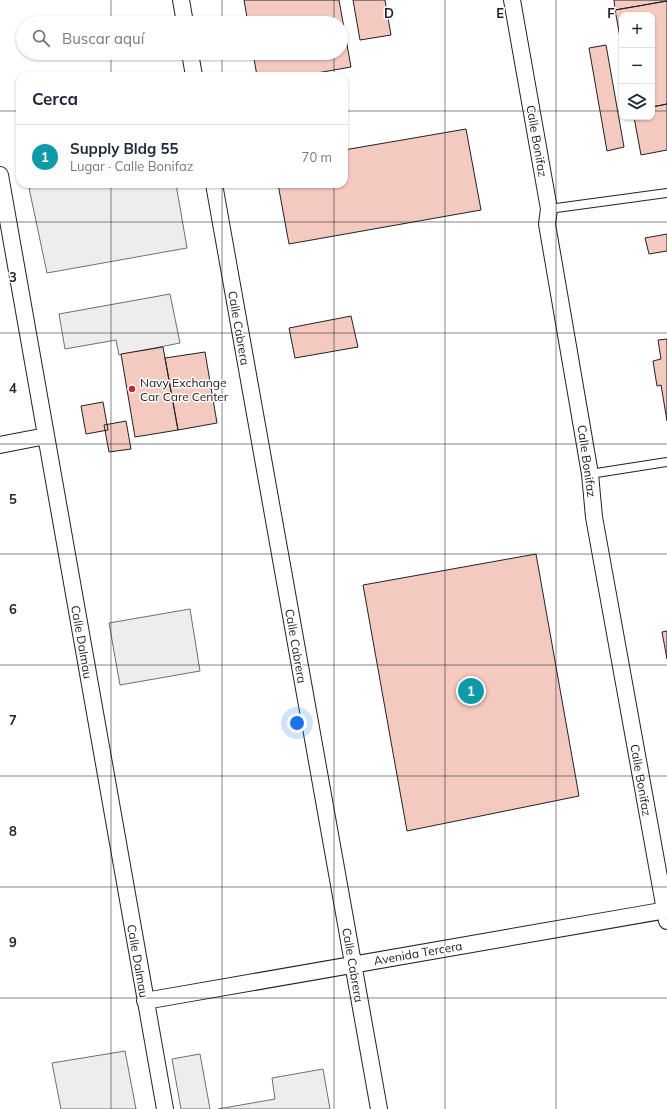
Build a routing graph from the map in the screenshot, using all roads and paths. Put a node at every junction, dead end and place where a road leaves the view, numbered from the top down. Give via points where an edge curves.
1 (181, 0) edge
2 (512, 0) edge
3 (184, 16) edge
4 (191, 60) edge
5 (193, 72) edge
6 (0, 175) edge
7 (215, 188) edge
8 (667, 193) edge
9 (549, 209) junction
10 (46, 436) junction
11 (0, 445) edge
12 (667, 462) edge
13 (590, 474) junction
14 (666, 914) edge
15 (353, 965) junction
16 (145, 1001) junction
17 (165, 1109) edge
18 (378, 1109) edge

1 - 3 street
2 - 9 street, Calle Bonifaz
4 - 5 street
6 - 10 street, Calle Dalmau
7 - 15 street, Calle Cabrera
8 - 9 lane
9 - 13 street, Calle Bonifaz via 547,224
10 - 11 street
10 - 16 street, Calle Dalmau
12 - 13 lane
13 - 14 street, Calle Bonifaz via 594,517
14 - 15 street, Avenida Tercera
15 - 16 street, Avenida Tercera
15 - 18 street, Calle Cabrera
16 - 17 street, Calle Dalmau

